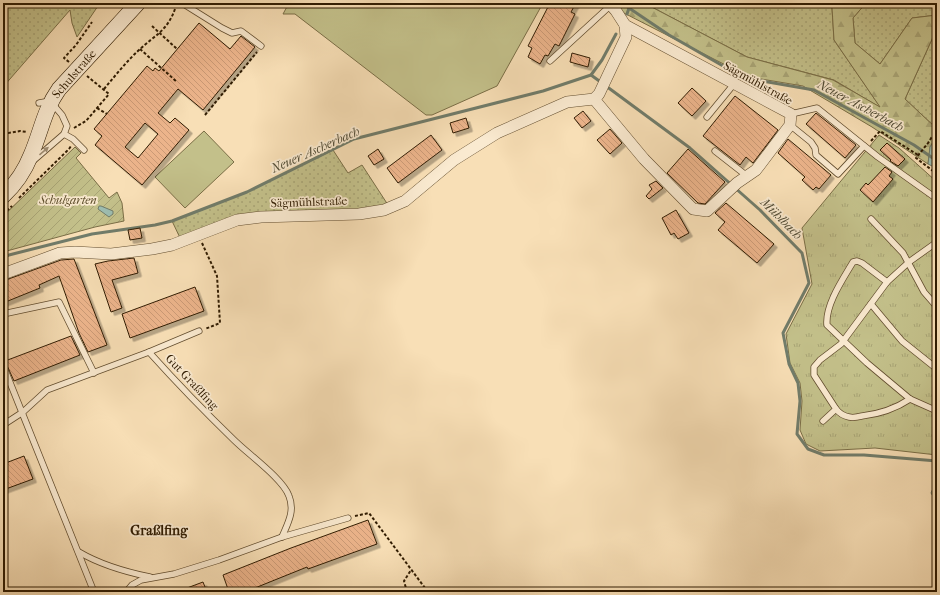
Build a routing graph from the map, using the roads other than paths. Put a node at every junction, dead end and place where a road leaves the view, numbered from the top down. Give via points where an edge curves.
1 (124, 3) edge
2 (138, 3) edge
3 (182, 3) edge
4 (610, 4) edge
5 (625, 25) junction
6 (261, 46) road end
7 (550, 61) dead end
8 (79, 71) junction
9 (734, 84) junction
10 (597, 96) junction
11 (45, 102) junction
12 (791, 114) junction
13 (707, 117) dead end
14 (790, 125) junction
15 (64, 134) junction
16 (865, 147) junction
17 (84, 150) dead end
18 (715, 151) dead end
19 (24, 168) junction
20 (747, 176) junction
21 (3, 182) edge
22 (3, 196) edge
23 (937, 198) edge
24 (871, 219) dead end
25 (937, 242) edge
26 (908, 262) junction
27 (3, 274) edge
28 (887, 282) junction
29 (871, 304) junction
30 (937, 307) edge
31 (3, 314) edge
32 (199, 331) road end
33 (844, 341) junction
34 (149, 352) junction
35 (3, 365) edge
36 (937, 369) edge
37 (94, 373) junction
38 (910, 399) junction
39 (836, 409) junction
40 (937, 411) edge
41 (23, 412) junction
42 (823, 421) dead end
43 (3, 425) edge
44 (348, 518) road end
45 (282, 537) junction
46 (78, 552) junction
47 (152, 578) junction
48 (94, 592) edge
49 (126, 592) edge

1 - 8 street, Schulstraße
2 - 8 street, Schulstraße
3 - 6 lane via 222,28 232,33 241,32
4 - 5 street, Sägmühlstraße
4 - 7 lane
5 - 9 street, Sägmühlstraße
5 - 10 street via 626,37
8 - 11 street, Schulstraße via 51,84
9 - 12 street, Sägmühlstraße
9 - 13 lane
10 - 20 street, Sägmühlstraße via 644,159 693,209 707,211
10 - 27 street, Sägmühlstraße via 567,102 497,132 454,160 405,201 384,210 359,214 236,220 182,242 152,249 111,254 60,253
11 - 15 lane via 62,116 67,126
11 - 19 street, Schulstraße via 31,156
11 - 21 street, Schulstraße via 28,132 16,163
12 - 14 street, Sägmühlstraße
12 - 16 lane via 817,108
14 - 16 lane via 811,142 816,155 838,174
14 - 20 street, Sägmühlstraße via 756,170
15 - 17 lane
19 -> 15 lane
16 - 23 lane
18 - 20 lane
19 - 22 street, Schulstraße
24 - 26 lane via 903,253
25 - 26 lane
26 - 28 lane
26 - 30 lane via 924,292
28 - 29 lane
28 - 33 lane via 862,262 853,262 840,283 826,319 826,325
29 - 33 lane
29 - 36 lane via 902,340
31 - 37 lane via 59,302
32 - 34 lane
33 - 38 lane via 866,363
33 - 39 lane via 814,367 814,375
34 - 37 lane, Gut Graßlfing
34 - 45 lane, Gut Graßlfing via 189,396 284,485 292,509
35 - 41 lane
37 - 41 lane, Gut Graßlfing via 47,390
38 - 39 lane via 898,407 880,413 850,418
38 - 40 lane
39 - 42 lane
41 - 43 lane, Gut Graßlfing
41 - 46 lane
44 - 45 lane
45 - 47 lane via 219,560
46 - 47 lane via 91,560
46 - 48 lane
47 - 49 lane via 132,585

